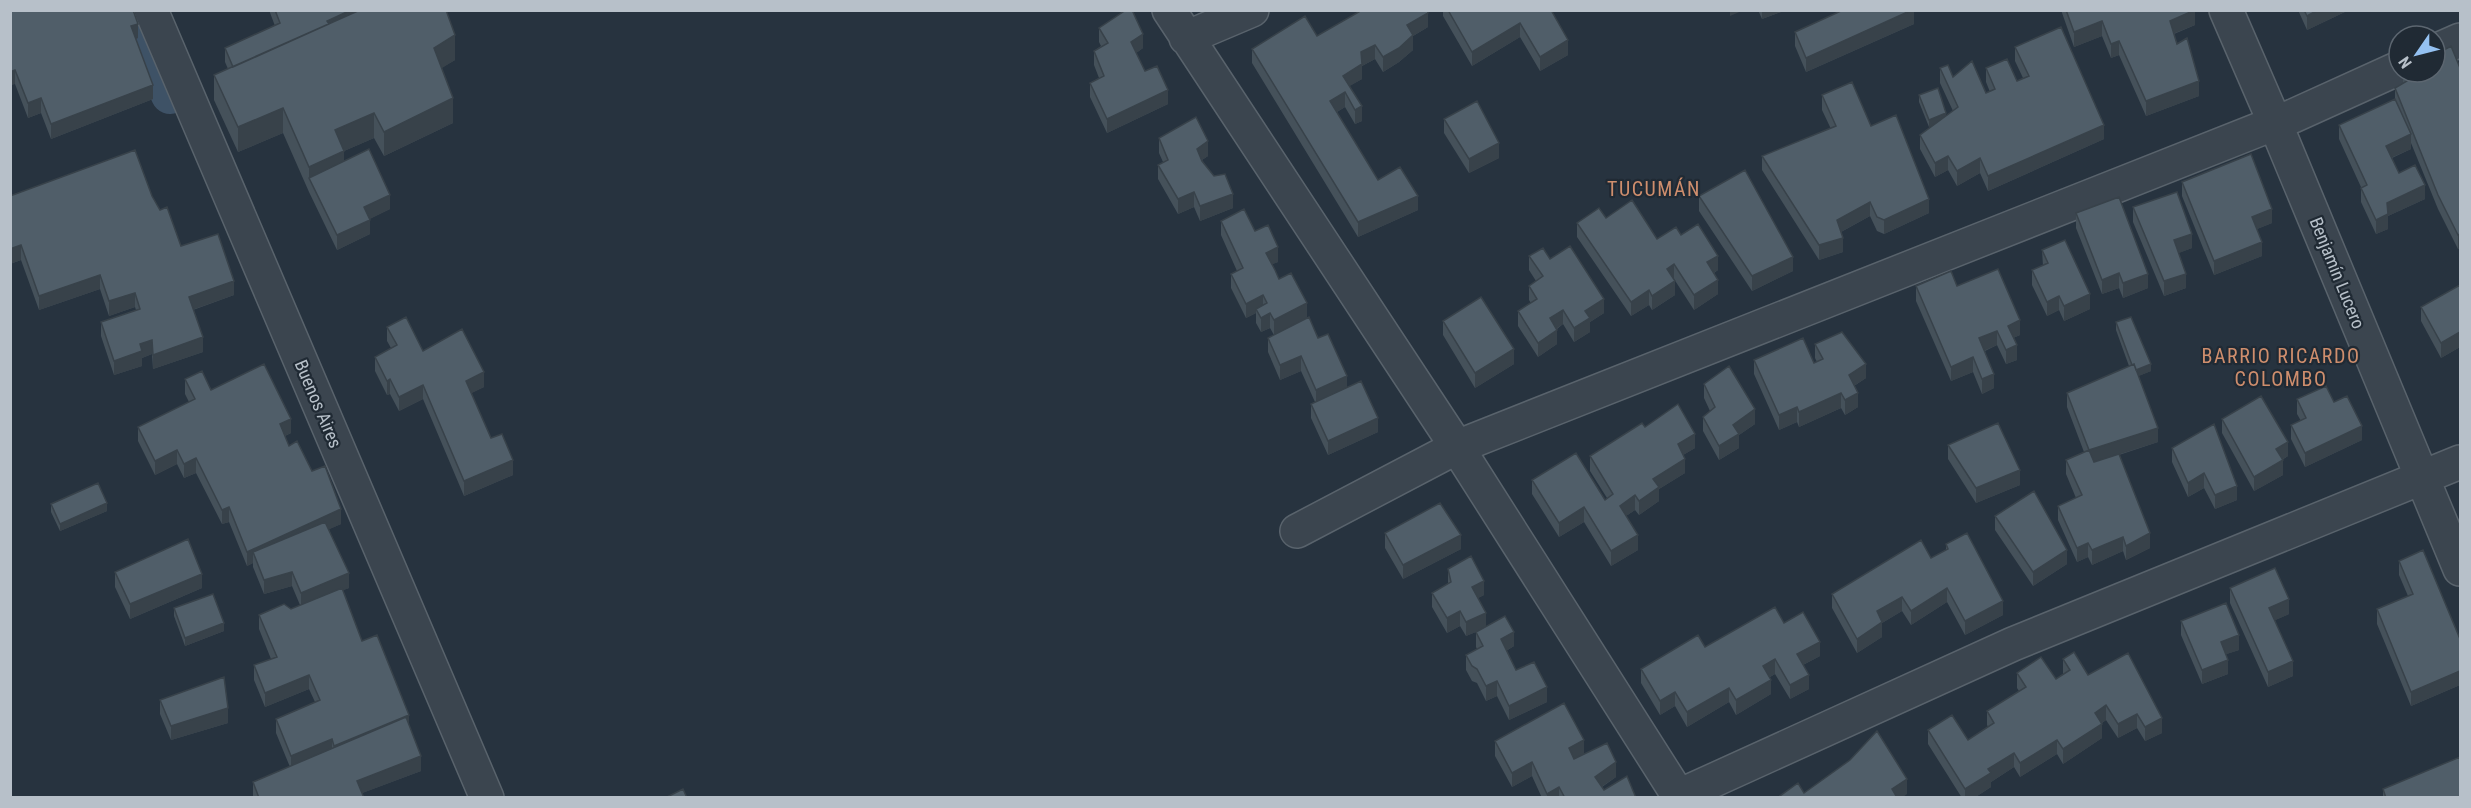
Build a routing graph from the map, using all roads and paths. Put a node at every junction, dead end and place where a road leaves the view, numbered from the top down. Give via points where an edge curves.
1 (151, 10) edge
2 (1169, 10) edge
3 (1252, 10) edge
4 (2226, 10) edge
5 (1186, 38) junction
6 (2387, 73) edge
7 (2284, 119) junction
8 (1457, 447) junction
9 (2460, 462) edge
10 (2422, 478) junction
11 (1297, 531) dead end
12 (2460, 569) edge
13 (1679, 797) edge
14 (487, 798) edge

1 - 14 street, Buenos Aires
2 - 5 street
3 - 5 street
4 - 7 street, Benjamín Lucero
5 - 8 street
6 - 7 street
7 - 8 street
7 - 10 street, Benjamín Lucero
8 - 11 street
8 - 13 street
9 - 10 street
10 - 12 street, Benjamín Lucero
10 - 13 street via 2013,644

